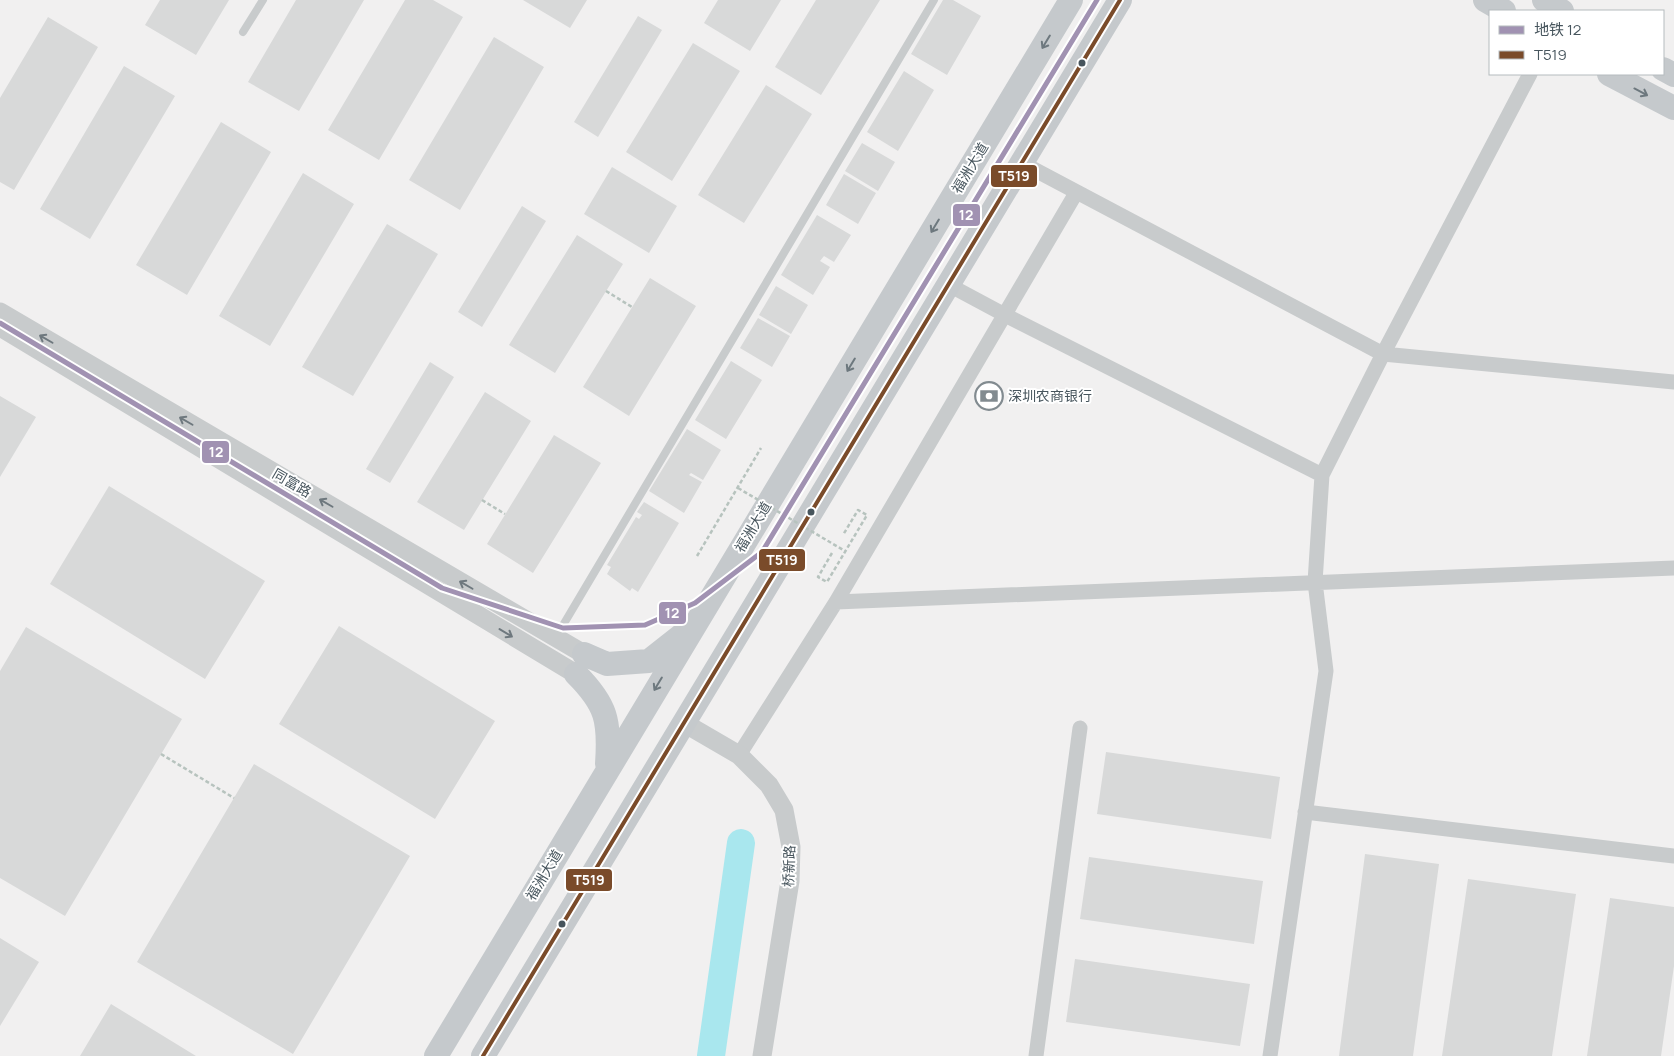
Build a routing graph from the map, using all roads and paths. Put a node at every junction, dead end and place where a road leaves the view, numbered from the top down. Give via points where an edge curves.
1 (263, 0) edge
2 (934, 0) edge
3 (1071, 0) edge
4 (1120, 0) edge
5 (1485, 0) edge
6 (1544, 0) edge
7 (1502, 10) edge
8 (1560, 10) edge
9 (243, 32) dead end
10 (1529, 75) edge
11 (1611, 75) edge
12 (1674, 108) edge
13 (1022, 163) junction
14 (1076, 193) junction
15 (949, 285) junction
16 (606, 291) dead end
17 (632, 307) dead end
18 (0, 312) edge
19 (1005, 315) junction
20 (0, 327) edge
21 (1383, 354) junction
22 (1674, 382) edge
23 (761, 448) dead end
24 (1322, 475) junction
25 (738, 488) junction
26 (482, 500) dead end
27 (505, 514) dead end
28 (843, 535) dead end
29 (845, 551) junction
30 (832, 553) dead end
31 (697, 556) dead end
32 (1674, 568) edge
33 (1315, 582) junction
34 (836, 602) junction
35 (692, 628) junction
36 (556, 637) junction
37 (580, 664) junction
38 (684, 723) junction
39 (1080, 728) dead end
40 (160, 754) dead end
41 (739, 755) junction
42 (607, 769) junction
43 (234, 798) dead end
44 (1305, 812) junction
45 (1674, 856) edge
46 (436, 1056) edge
47 (483, 1056) edge
48 (762, 1056) edge
49 (1036, 1056) edge
50 (1270, 1056) edge

1 - 9 lane
2 - 36 lane
3 -> 35 main road, 福洲大道
4 - 13 main road
5 - 7 main road
6 - 8 main road
10 - 21 street
11 -> 12 main road
13 - 14 street
13 - 15 main road
14 - 19 street
14 - 21 street
15 - 19 street
15 - 38 main road
16 - 17 path
36 -> 18 street, 同富路
19 - 24 street
19 - 34 street
20 -> 37 street, 同富路
21 - 22 street
21 - 24 street
23 - 25 path
24 - 33 street
25 - 29 path, bridge
25 - 31 path
26 - 27 path
28 - 29 path via 858,510 867,515
29 - 30 path via 827,582 818,577
32 - 33 street
33 - 34 street
33 - 44 street via 1326,671
34 - 41 street
35 - 37 main road via 649,661
35 -> 42 main road, 福洲大道
36 - 37 street, 同富路
37 - 42 main road via 609,730
38 - 41 street, 桥新路
38 - 47 main road
39 - 49 street
40 - 43 path
41 - 48 street, 桥新路 via 769,785 784,810 791,847 790,881
42 - 46 main road, 福洲大道
44 - 45 street
44 - 50 street

